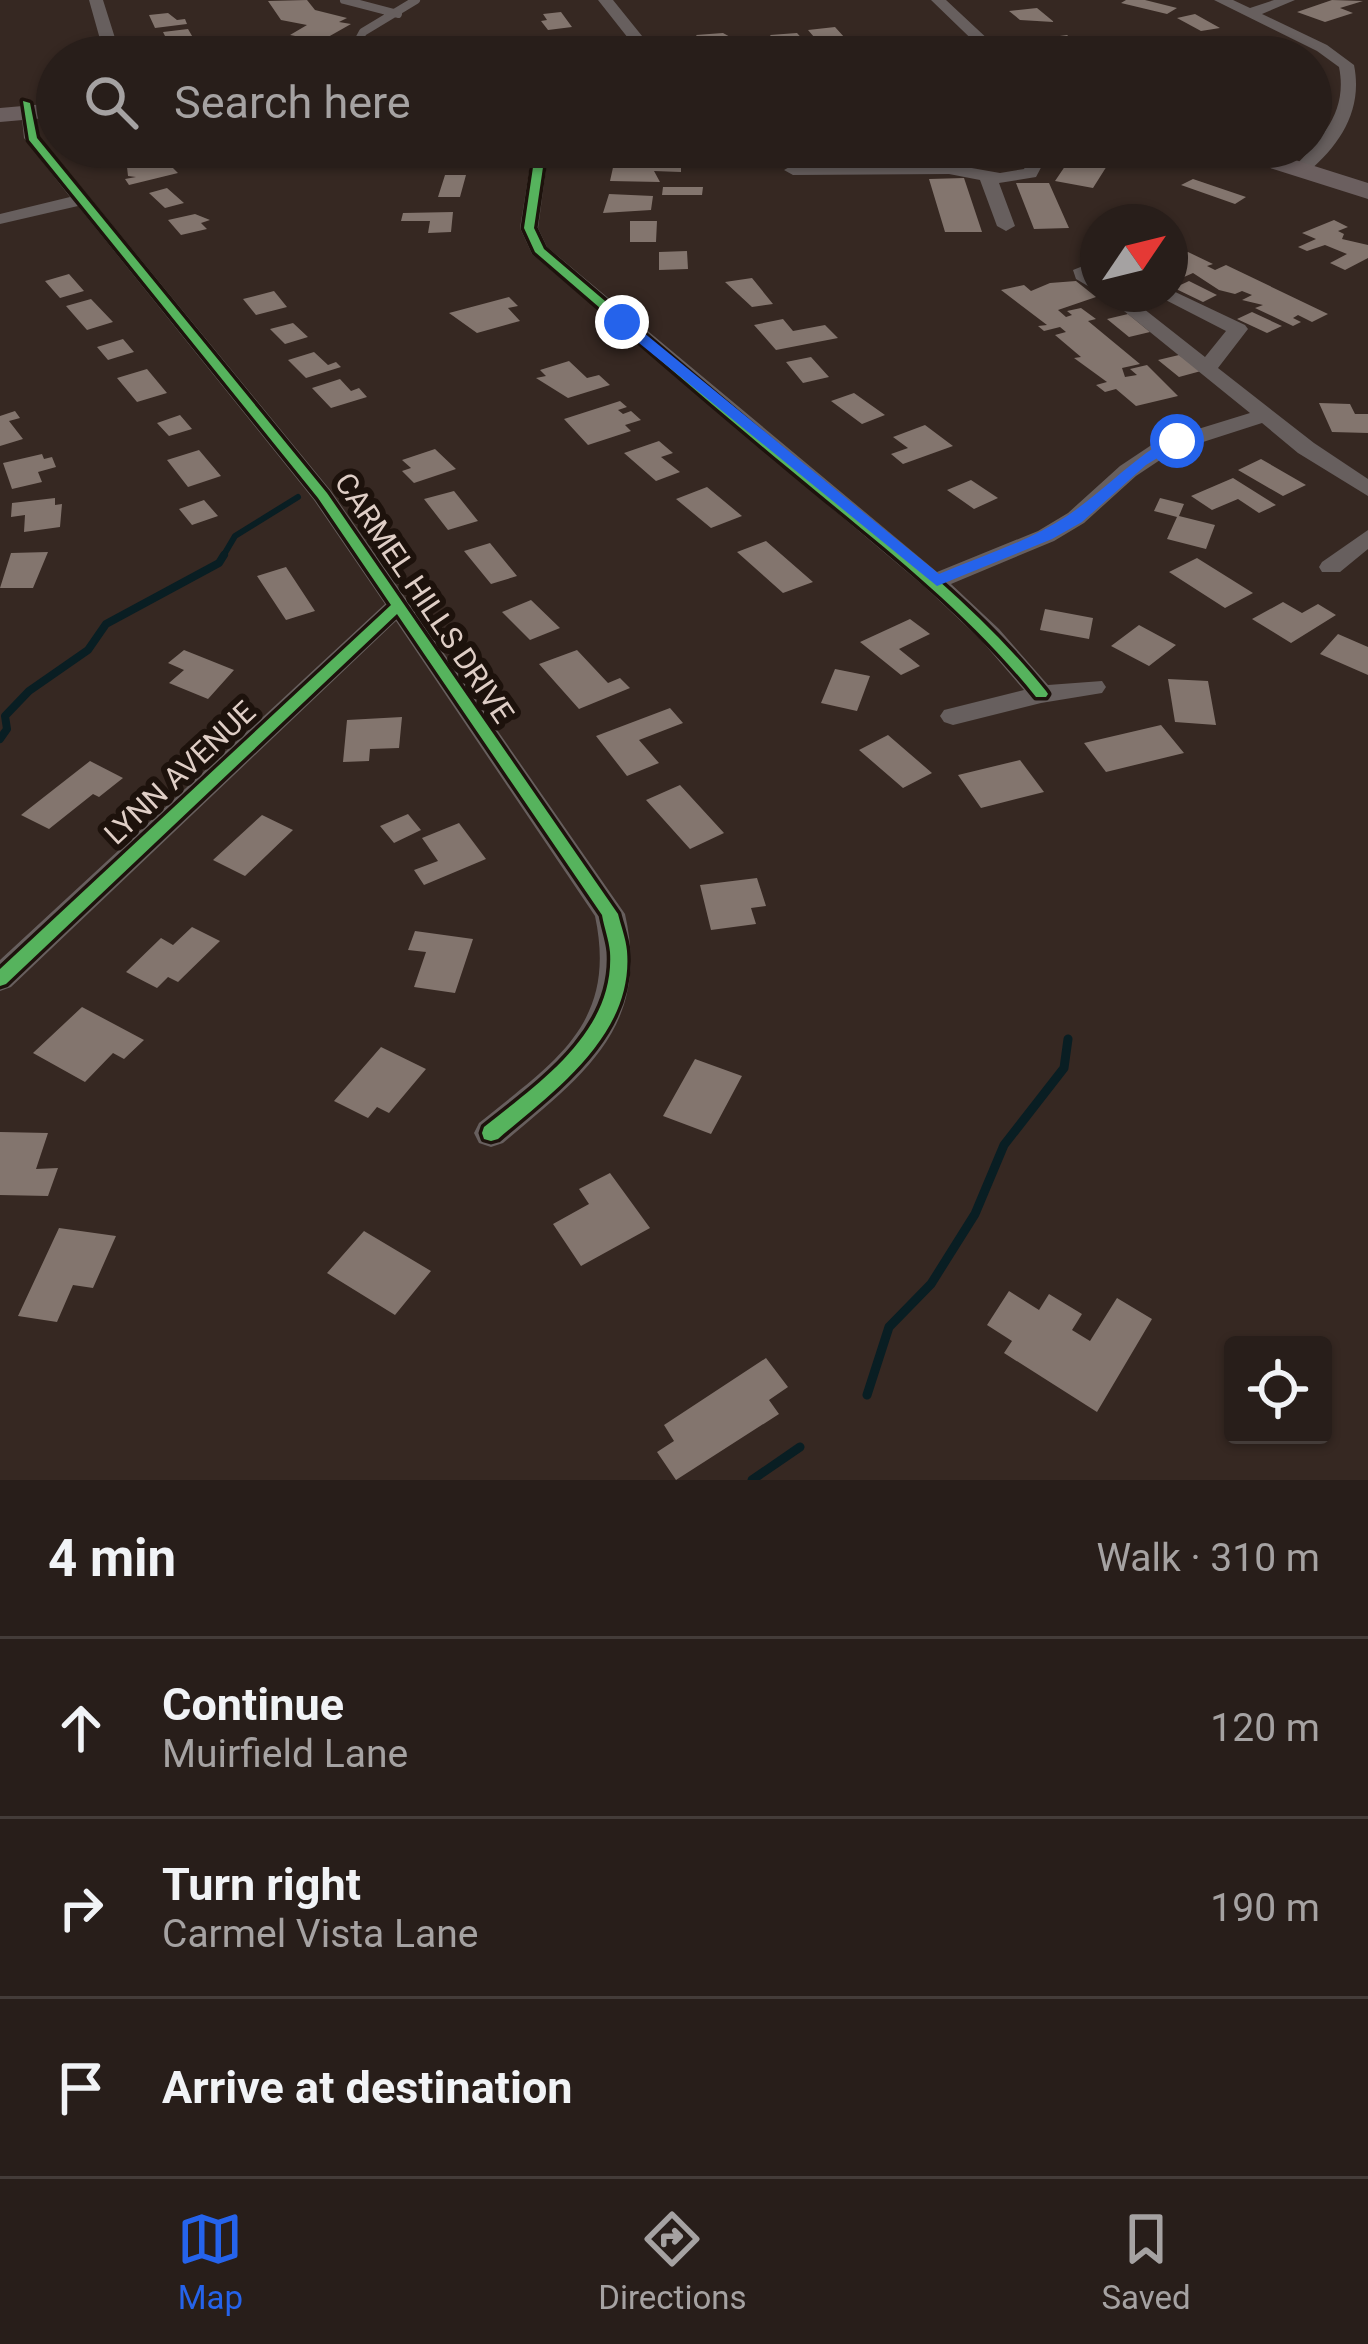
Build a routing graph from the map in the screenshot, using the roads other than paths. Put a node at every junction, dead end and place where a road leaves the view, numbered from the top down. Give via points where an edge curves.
1 (96, 0) edge
2 (344, 0) edge
3 (416, 0) edge
4 (605, 0) edge
5 (938, 0) edge
6 (1221, 0) edge
7 (1288, 0) edge
8 (1251, 13) junction
9 (398, 14) junction
10 (107, 36) edge
11 (361, 36) edge
12 (634, 36) edge
13 (977, 36) edge
14 (1298, 36) edge
15 (1332, 53) edge
16 (0, 105) edge
17 (18, 110) edge
18 (1332, 135) edge
19 (36, 143) edge
20 (55, 168) edge
21 (538, 168) edge
22 (1033, 168) edge
23 (1317, 168) edge
24 (1326, 168) edge
25 (793, 170) dead end
26 (891, 170) joint
27 (988, 177) junction
28 (1368, 177) edge
29 (1368, 191) edge
30 (79, 200) junction
31 (0, 219) edge
32 (1006, 226) dead end
33 (1188, 305) edge
34 (1136, 312) edge
35 (1208, 367) junction
36 (1267, 415) junction
37 (1368, 489) edge
38 (1368, 537) edge
39 (1331, 567) dead end
40 (937, 581) junction
41 (396, 607) junction
42 (1093, 687) dead end
43 (1041, 694) junction
44 (953, 716) dead end
45 (0, 979) edge
46 (491, 1133) dead end

1 - 10 street
2 - 9 lane
3 - 9 lane
4 - 12 street
5 - 13 street
6 - 8 street
7 - 8 street
8 - 14 street
9 - 11 lane
15 - 18 street via 1349,72
16 - 17 main road
17 - 19 street, CARMEL HILLS DRIVE
20 - 30 street, CARMEL HILLS DRIVE
21 - 40 street via 529,227 539,250
22 - 27 street
23 - 29 main road
24 - 28 main road
25 - 26 street
26 - 27 street
27 - 32 street
30 - 31 street
30 - 41 street, CARMEL HILLS DRIVE via 306,473
33 - 35 street via 1238,329
34 - 35 street
35 - 36 street
36 - 37 street
36 - 40 street via 1164,447 1076,518
38 - 39 street
40 - 43 street via 997,637
41 - 45 street, LYNN AVENUE
41 - 46 street, CARMEL HILLS DRIVE via 596,887 619,940 620,984 592,1039
42 - 43 street
43 - 44 street

